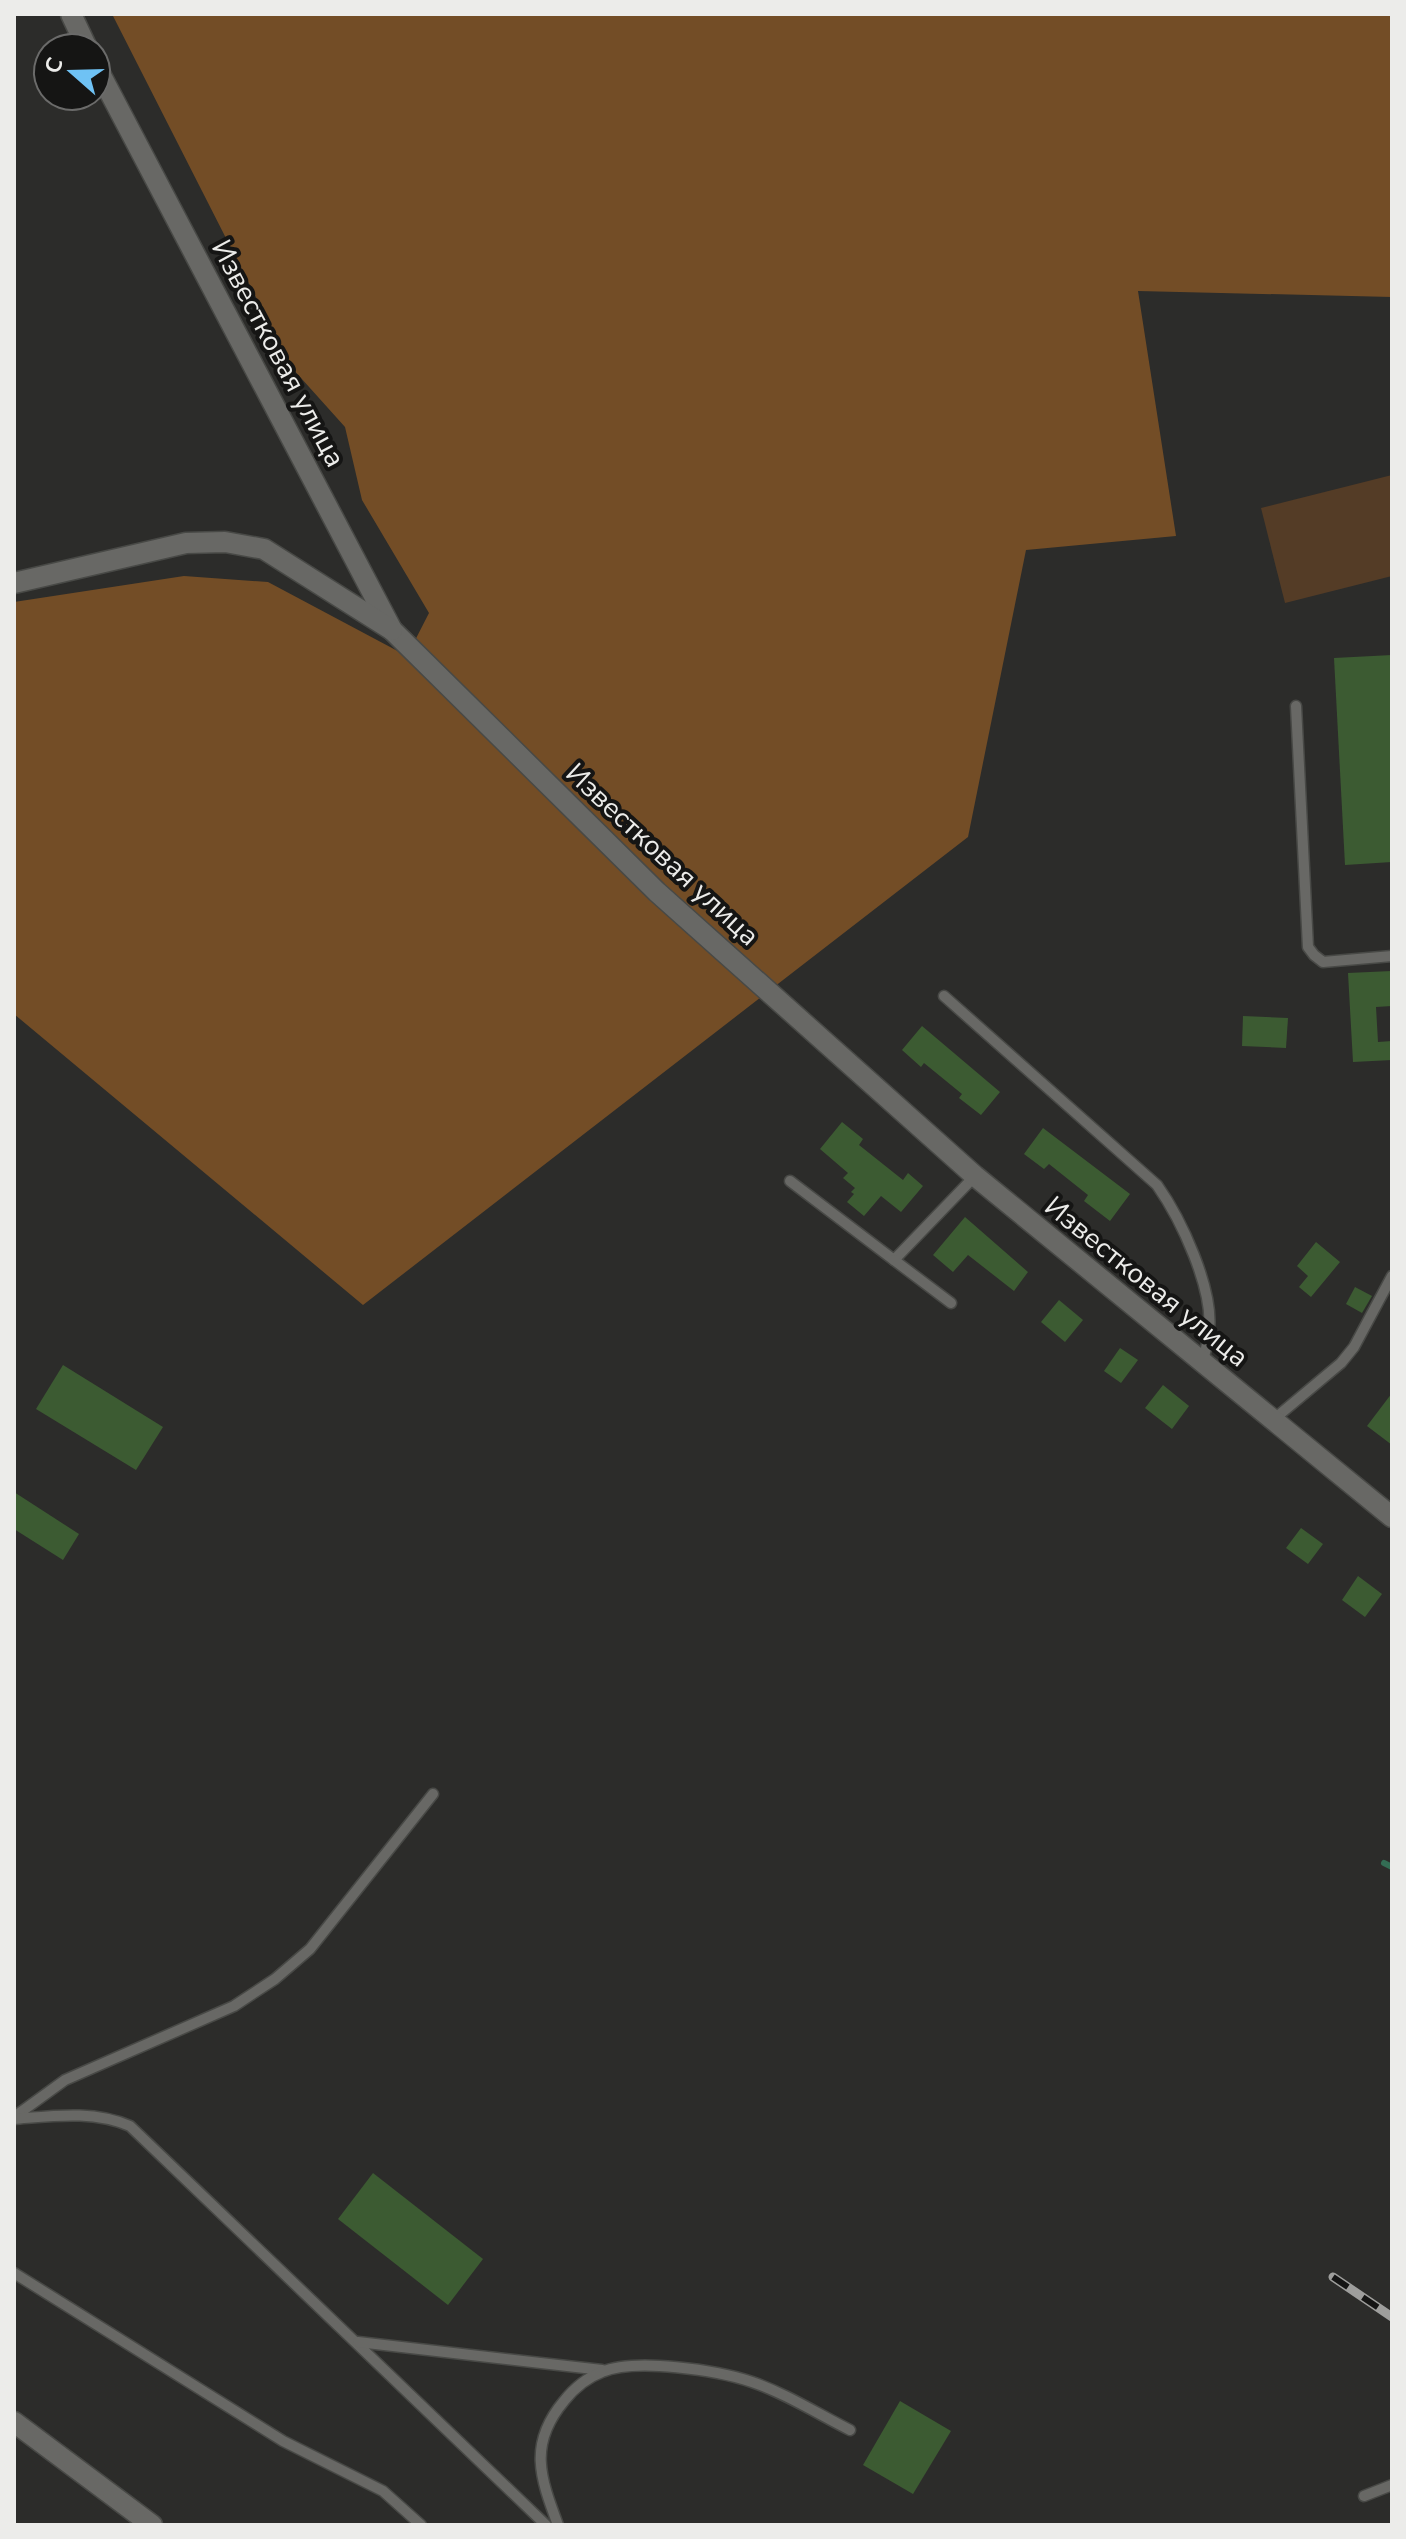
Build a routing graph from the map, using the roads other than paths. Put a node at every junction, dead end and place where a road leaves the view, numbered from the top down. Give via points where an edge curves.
1 (112, 96) edge
2 (14, 583) edge
3 (392, 630) junction
4 (1296, 706) dead end
5 (1392, 956) edge
6 (944, 996) dead end
7 (975, 1176) junction
8 (790, 1181) dead end
9 (894, 1260) junction
10 (1392, 1276) edge
11 (951, 1303) dead end
12 (1203, 1362) junction
13 (1273, 1420) junction
14 (1392, 1517) edge
15 (433, 1794) dead end
16 (14, 2118) edge
17 (14, 2273) edge
18 (358, 2342) junction
19 (604, 2370) junction
20 (14, 2422) edge
21 (850, 2430) dead end
22 (1392, 2485) edge
23 (1364, 2496) dead end
24 (152, 2525) edge
25 (421, 2525) edge
26 (546, 2525) edge
27 (558, 2525) edge

1 - 3 street, Известковая улица
2 - 3 street via 186,543 225,542 264,549
3 - 7 street, Известковая улица via 657,892
4 - 5 lane via 1308,947 1323,962
6 - 12 lane via 1163,1193 1207,1295 1210,1330
7 - 9 lane
7 - 12 street, Известковая улица
8 - 9 lane
9 - 11 lane
10 - 13 lane via 1347,1355
12 - 13 street, Известковая улица
13 - 14 street, Известковая улица
15 - 16 lane via 310,1949 275,1979 234,2006 65,2080
16 - 18 lane via 88,2115 130,2126
17 - 25 lane via 283,2441 383,2491
18 - 19 lane
18 - 26 lane
19 - 21 lane via 688,2367 752,2382
19 - 27 lane via 576,2386 544,2432 542,2483
20 - 24 street
22 - 23 lane

